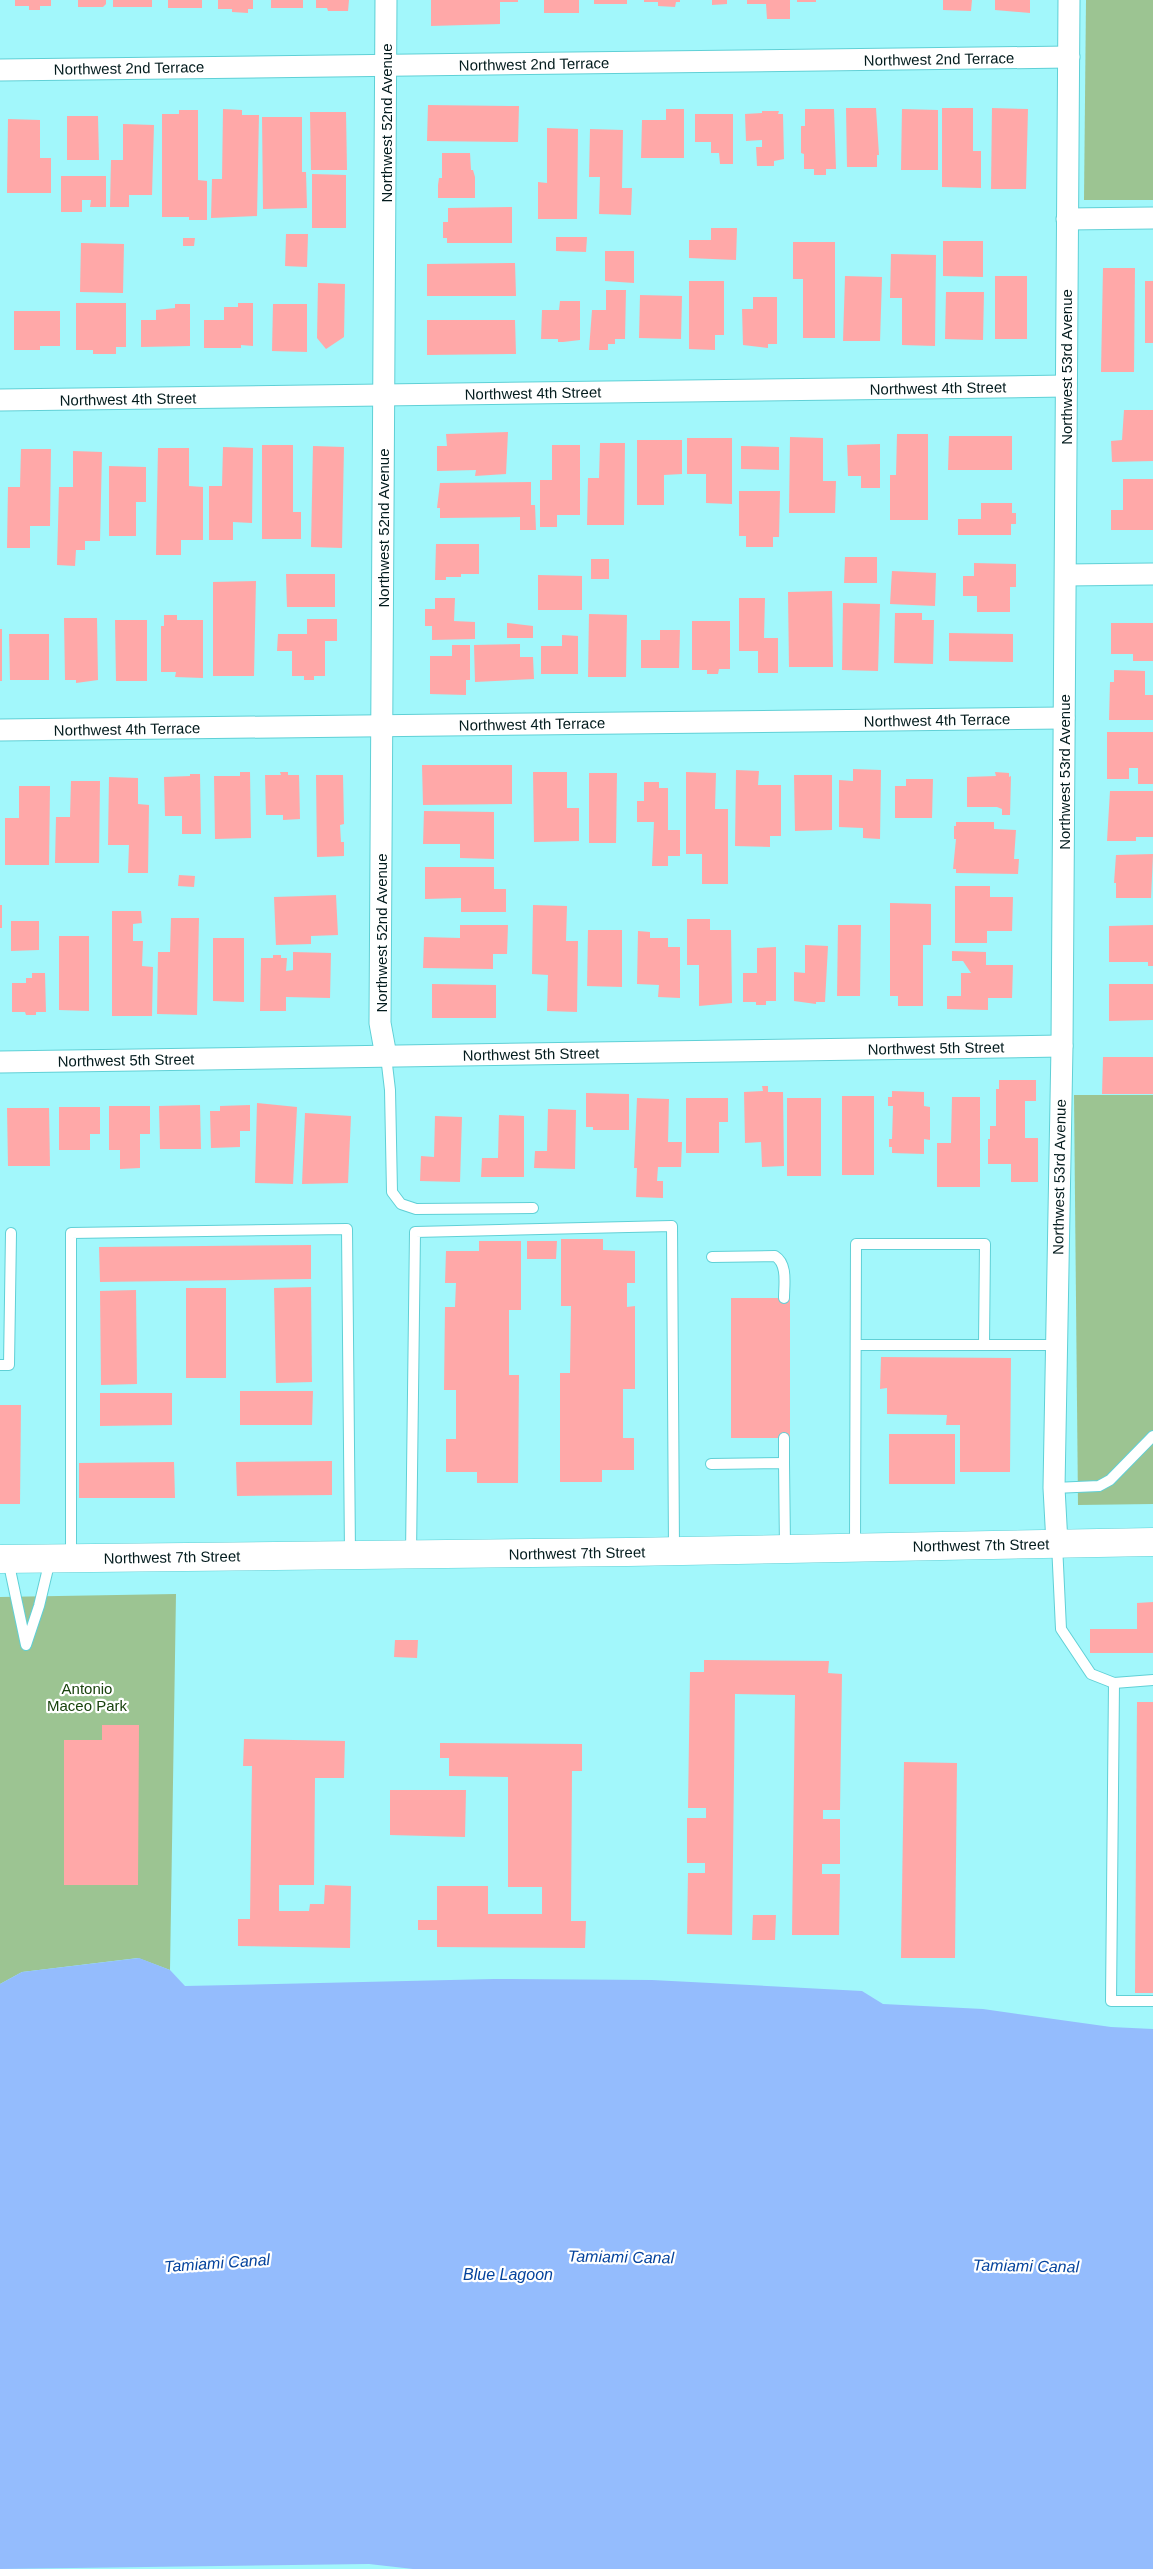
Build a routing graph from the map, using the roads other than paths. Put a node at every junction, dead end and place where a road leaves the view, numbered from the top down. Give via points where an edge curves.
1 (386, 0) edge
2 (1069, 0) edge
3 (1069, 57) junction
4 (386, 66) junction
5 (0, 70) edge
6 (1153, 218) edge
7 (1067, 219) junction
8 (1066, 386) junction
9 (384, 395) junction
10 (0, 400) edge
11 (1153, 574) edge
12 (1066, 575) junction
13 (1064, 718) junction
14 (382, 725) junction
15 (0, 730) edge
16 (1062, 1046) junction
17 (386, 1056) junction
18 (0, 1062) edge
19 (533, 1208) dead end
20 (11, 1233) dead end
21 (712, 1257) dead end
22 (784, 1298) dead end
23 (858, 1345) junction
24 (984, 1345) junction
25 (1056, 1345) junction
26 (0, 1365) edge
27 (1153, 1436) edge
28 (784, 1438) dead end
29 (784, 1462) junction
30 (711, 1464) dead end
31 (1054, 1488) junction
32 (1153, 1542) edge
33 (1057, 1543) junction
34 (855, 1547) junction
35 (785, 1548) junction
36 (674, 1551) junction
37 (411, 1554) junction
38 (350, 1555) junction
39 (61, 1558) junction
40 (4, 1559) edge
41 (1153, 1680) edge
42 (1114, 1683) junction
43 (1153, 2001) edge

1 - 4 street, Northwest 52nd Avenue
2 - 3 street, Northwest 53rd Avenue
3 - 4 street, Northwest 2nd Terrace
3 - 7 street, Northwest 53rd Avenue
4 - 5 street, Northwest 2nd Terrace
4 - 9 street, Northwest 52nd Avenue
6 - 7 street
7 - 8 street, Northwest 53rd Avenue
8 - 9 street, Northwest 4th Street
8 - 12 street, Northwest 53rd Avenue
9 - 10 street, Northwest 4th Street
9 - 14 street, Northwest 52nd Avenue
11 - 12 street
12 - 13 street, Northwest 53rd Avenue
13 - 14 street, Northwest 4th Terrace
13 - 16 street, Northwest 53rd Avenue
14 - 15 street, Northwest 4th Terrace
14 - 17 street, Northwest 52nd Avenue via 380,1023
16 - 17 street, Northwest 5th Street
16 - 25 street, Northwest 53rd Avenue
17 - 18 street, Northwest 5th Street
17 - 19 lane via 392,1192 401,1204 416,1210
20 - 26 lane via 10,1365
21 - 22 lane via 775,1256 783,1264
23 - 24 lane
23 - 24 lane via 856,1244 985,1244
23 - 34 lane
24 - 25 lane
25 - 31 street, Northwest 53rd Avenue
27 - 31 lane via 1110,1480 1098,1486
28 - 29 lane
29 - 30 lane
29 - 35 lane
31 - 33 street, Northwest 53rd Avenue
32 - 33 main road, Northwest 7th Street
33 - 34 main road, Northwest 7th Street
33 - 42 lane via 1061,1629 1091,1674
34 - 35 main road, Northwest 7th Street
35 - 36 main road, Northwest 7th Street
36 - 37 main road, Northwest 7th Street
36 - 37 lane via 672,1226 414,1232
37 - 38 main road, Northwest 7th Street
38 - 39 main road, Northwest 7th Street
38 - 39 lane via 347,1229 71,1233
39 - 40 main road, Northwest 7th Street
39 - 40 lane via 26,1645
41 - 42 lane
42 - 43 lane via 1111,2001

